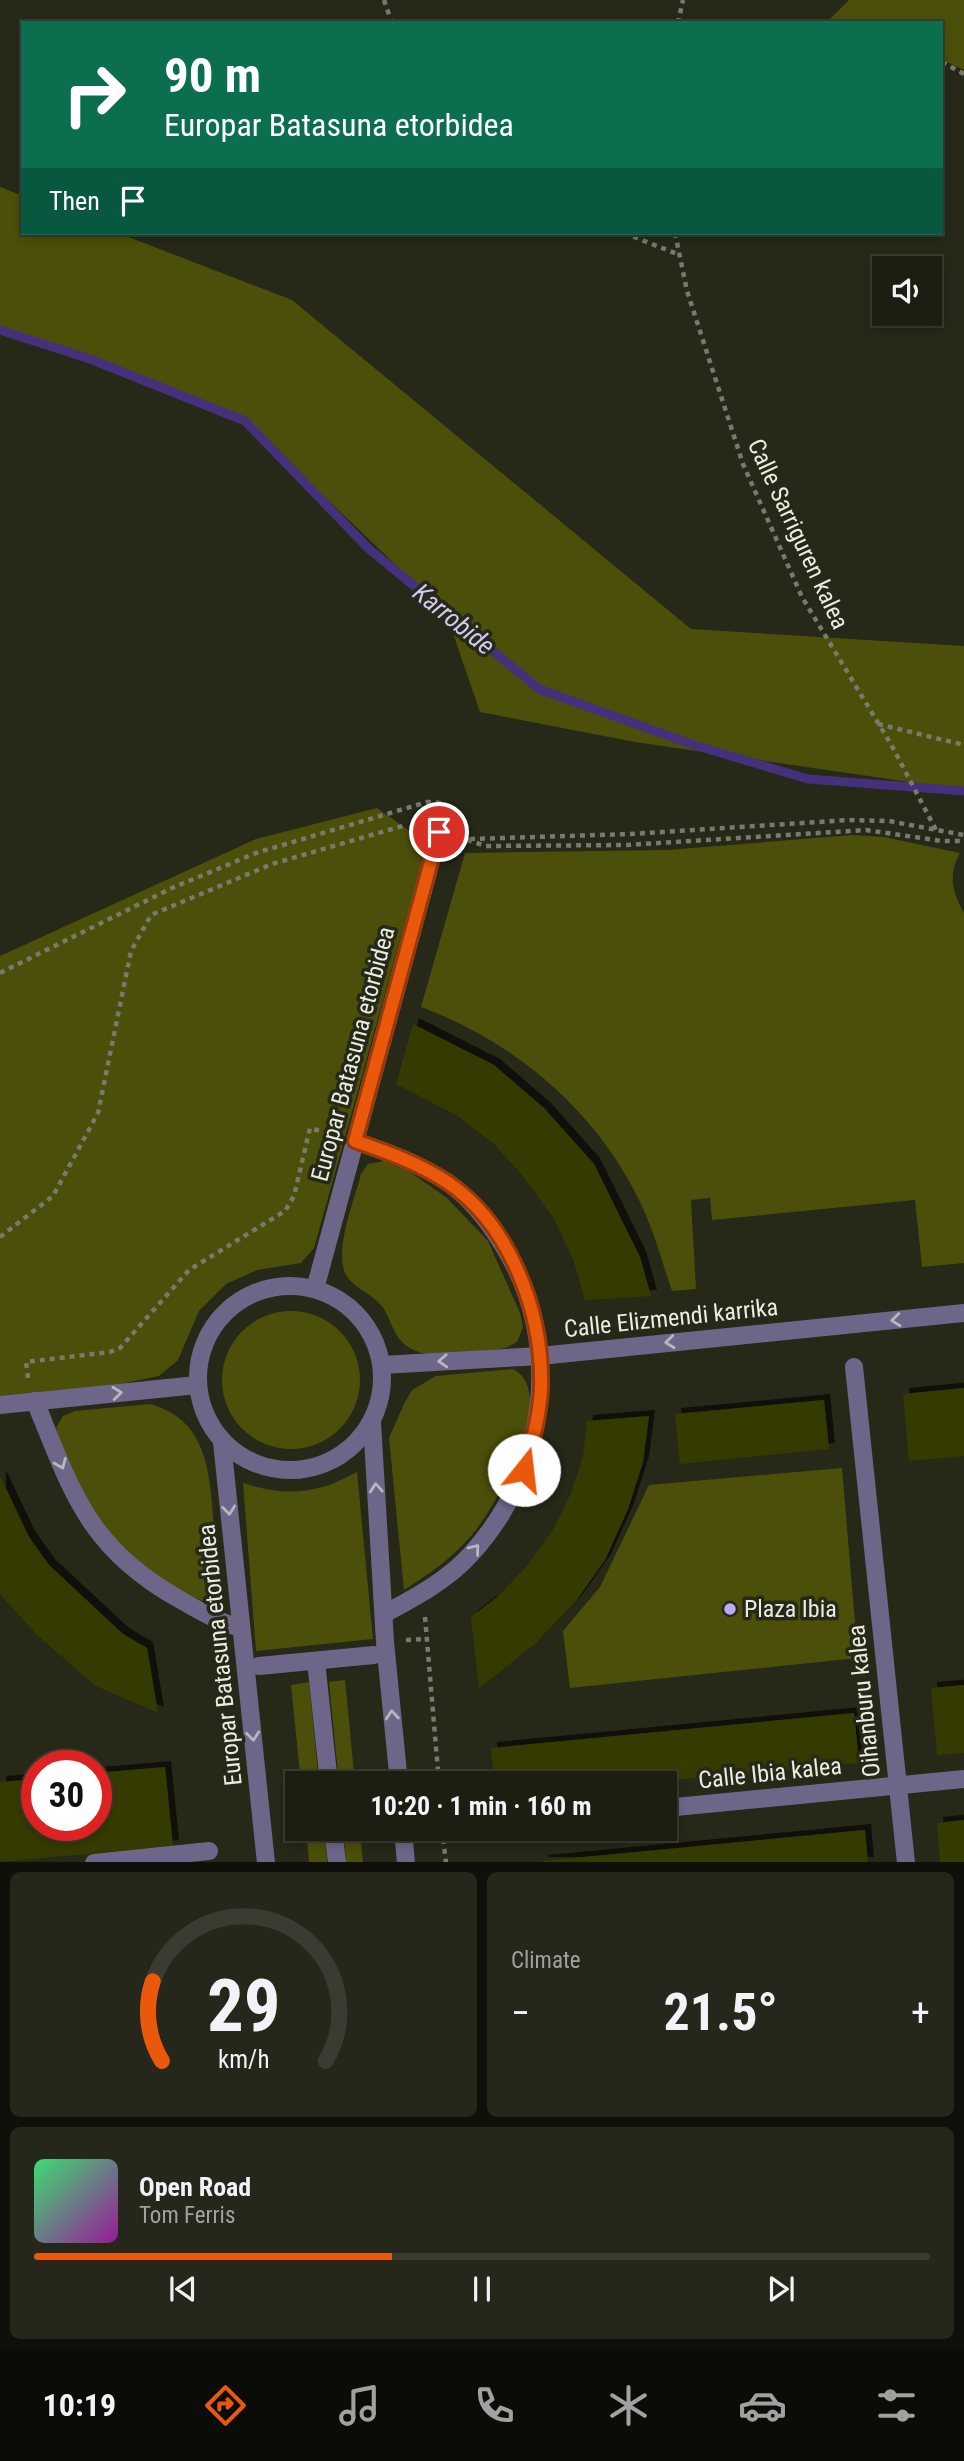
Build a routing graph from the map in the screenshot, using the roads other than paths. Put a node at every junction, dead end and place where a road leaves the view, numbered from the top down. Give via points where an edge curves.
1 (439, 832) dead end
2 (355, 1141) junction
3 (315, 1289) junction
4 (964, 1313) edge
5 (540, 1356) junction
6 (382, 1364) junction
7 (854, 1367) dead end
8 (197, 1385) junction
9 (35, 1401) junction
10 (0, 1405) edge
11 (372, 1422) junction
12 (222, 1442) junction
13 (384, 1614) junction
14 (242, 1628) junction
15 (374, 1655) dead end
16 (316, 1661) junction
17 (259, 1666) dead end
18 (327, 1771) edge
19 (398, 1771) edge
20 (964, 1779) edge
21 (898, 1786) junction
22 (677, 1807) edge
23 (334, 1841) edge
24 (404, 1841) edge
25 (209, 1851) dead end
26 (104, 1862) edge
27 (266, 1862) edge
28 (337, 1862) edge
29 (406, 1862) edge
30 (906, 1862) edge

1 - 2 street, Europar Batasuna etorbidea
2 - 3 street, Europar Batasuna etorbidea
2 - 5 street via 401,1156 449,1183 489,1222 514,1263 531,1309
3 - 6 street via 339,1300 359,1317 374,1339
3 - 8 street via 285,1286 257,1292 231,1307 211,1329 203,1347
4 -> 5 street, Calle Elizmendi karrika
5 -> 6 street, Calle Elizmendi karrika
13 -> 5 street via 435,1585 471,1556 504,1511 524,1470 537,1425
6 - 11 street via 381,1394
7 - 21 street, Oihanburu kalea
9 -> 8 street
8 - 12 street via 205,1416
9 - 10 street
9 -> 14 street via 73,1495 123,1562 218,1622
11 - 12 street via 354,1445 330,1462 302,1470 272,1469 245,1460
13 -> 11 street
12 -> 14 street, Europar Batasuna etorbidea
19 -> 13 street
14 -> 27 street, Europar Batasuna etorbidea
15 - 16 street, Europar Batasuna etorbidea
16 - 17 street, Europar Batasuna etorbidea
16 - 18 street
20 - 21 street, Calle Ibia kalea
21 - 22 street, Calle Ibia kalea
21 - 30 street, Oihanburu kalea
23 - 28 street
24 - 29 street
25 - 26 street

